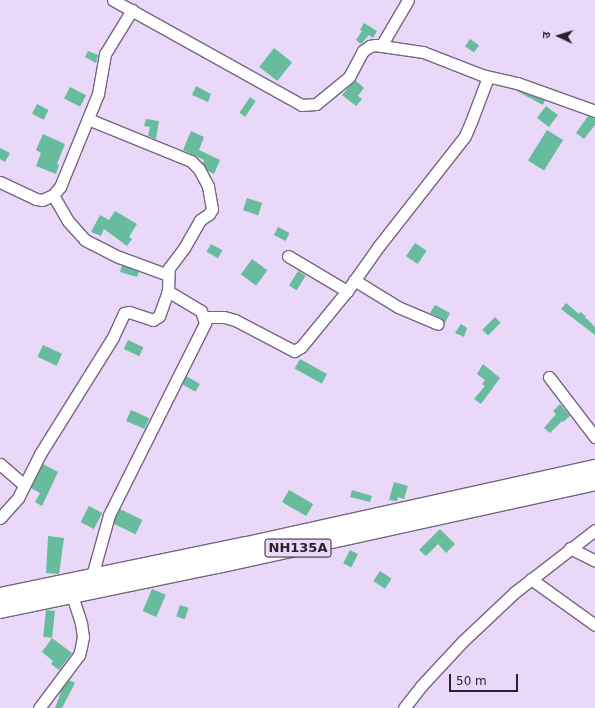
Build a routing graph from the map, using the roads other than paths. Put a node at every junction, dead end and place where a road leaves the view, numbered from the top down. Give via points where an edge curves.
1 (112, 0) edge
2 (408, 0) edge
3 (132, 10) junction
4 (381, 46) junction
5 (488, 76) junction
6 (595, 111) edge
7 (88, 119) junction
8 (0, 182) edge
9 (53, 195) junction
10 (288, 256) dead end
11 (168, 275) junction
12 (354, 280) junction
13 (168, 291) junction
14 (347, 291) junction
15 (205, 317) junction
16 (438, 324) dead end
17 (549, 377) dead end
18 (595, 437) edge
19 (0, 464) edge
20 (595, 468) edge
21 (595, 482) edge
22 (24, 485) junction
23 (0, 518) edge
24 (595, 530) edge
25 (570, 548) junction
26 (595, 561) edge
27 (92, 576) junction
28 (531, 579) junction
29 (72, 595) junction
30 (0, 596) edge
31 (0, 610) edge
32 (595, 625) edge
33 (39, 708) edge
34 (404, 708) edge

1 - 3 street
2 - 4 street
3 - 4 street via 307,106 316,104 349,77 367,48
3 - 7 street via 105,54 98,94
4 - 5 street via 423,52
5 - 6 street via 517,83
5 - 12 street via 465,136
7 - 9 street via 60,187
7 - 11 street via 183,157 199,169 208,186 212,209 200,220 173,262
8 - 9 street via 36,199 42,200
9 - 11 street via 68,221 85,240 119,257
10 - 14 street
11 - 13 street
12 - 14 street
12 - 16 street via 398,307
13 - 15 street via 201,311
13 - 22 street via 157,319 127,311 123,315
14 - 15 street via 301,347 294,351 235,320
15 - 27 street via 203,328 109,515
17 - 18 street
19 - 22 street
20 - 27 highway, NH135A via 276,539
21 - 29 highway, NH135A via 226,564
22 - 23 street via 18,498
24 - 25 street
25 - 26 street
25 - 28 street
27 - 30 highway, NH135A
28 - 32 street
28 - 34 street via 463,641
29 - 31 highway, NH135A
29 - 33 street via 81,623 82,647 79,655

